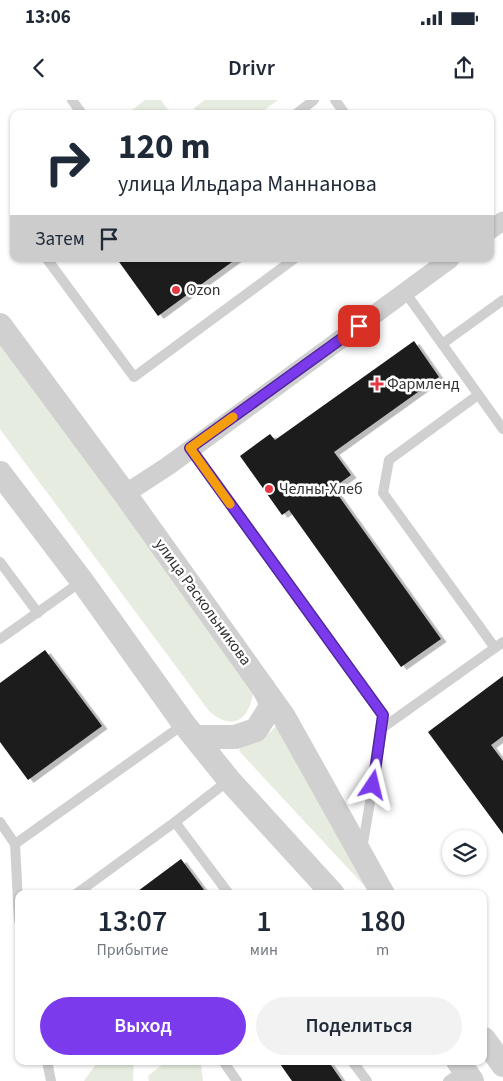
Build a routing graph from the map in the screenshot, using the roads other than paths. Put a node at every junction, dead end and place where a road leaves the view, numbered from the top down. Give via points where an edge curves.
1 (314, 100) edge
2 (301, 110) edge
3 (49, 262) edge
4 (290, 262) edge
5 (446, 262) edge
6 (405, 292) junction
7 (503, 300) edge
8 (0, 325) edge
9 (442, 344) junction
10 (478, 395) junction
11 (503, 429) edge
12 (190, 448) junction
13 (0, 473) edge
14 (125, 494) junction
15 (0, 562) edge
16 (82, 581) junction
17 (38, 613) junction
18 (0, 639) edge
19 (499, 645) edge
20 (256, 676) junction
21 (381, 729) junction
22 (189, 731) junction
23 (229, 780) junction
24 (0, 822) edge
25 (175, 822) junction
26 (15, 844) junction
27 (361, 855) junction
28 (17, 890) edge
29 (82, 890) edge
30 (226, 890) edge
31 (329, 890) edge
32 (381, 890) edge
33 (487, 1035) edge
34 (487, 1043) edge
35 (503, 1043) edge
36 (48, 1065) edge
37 (226, 1065) edge
38 (355, 1065) edge
39 (503, 1065) edge
40 (51, 1081) edge
41 (237, 1081) edge
42 (367, 1081) edge

1 - 2 lane
3 - 4 lane via 134,377
5 - 6 street
6 - 9 lane
6 - 12 street
7 - 9 lane
8 - 14 street, улица Раскольникова
9 - 10 lane
10 - 11 lane
10 - 19 lane via 389,460 383,493
12 - 14 street
12 - 21 lane via 383,715
13 - 16 street
14 - 20 street, улица Раскольникова
15 - 17 lane
16 - 17 lane
16 - 22 street
17 - 18 lane
19 - 21 lane
20 - 22 street via 272,705 256,730 235,737
20 - 27 street, улица Раскольникова via 284,717
21 - 27 lane
22 - 23 street
22 - 26 lane
23 - 25 lane
23 - 31 street
24 - 26 lane
25 - 29 lane
25 - 30 lane
26 - 28 lane
27 - 32 street, улица Раскольникова
33 - 35 street
34 - 39 street
36 - 40 lane
37 - 41 lane
38 - 42 lane

